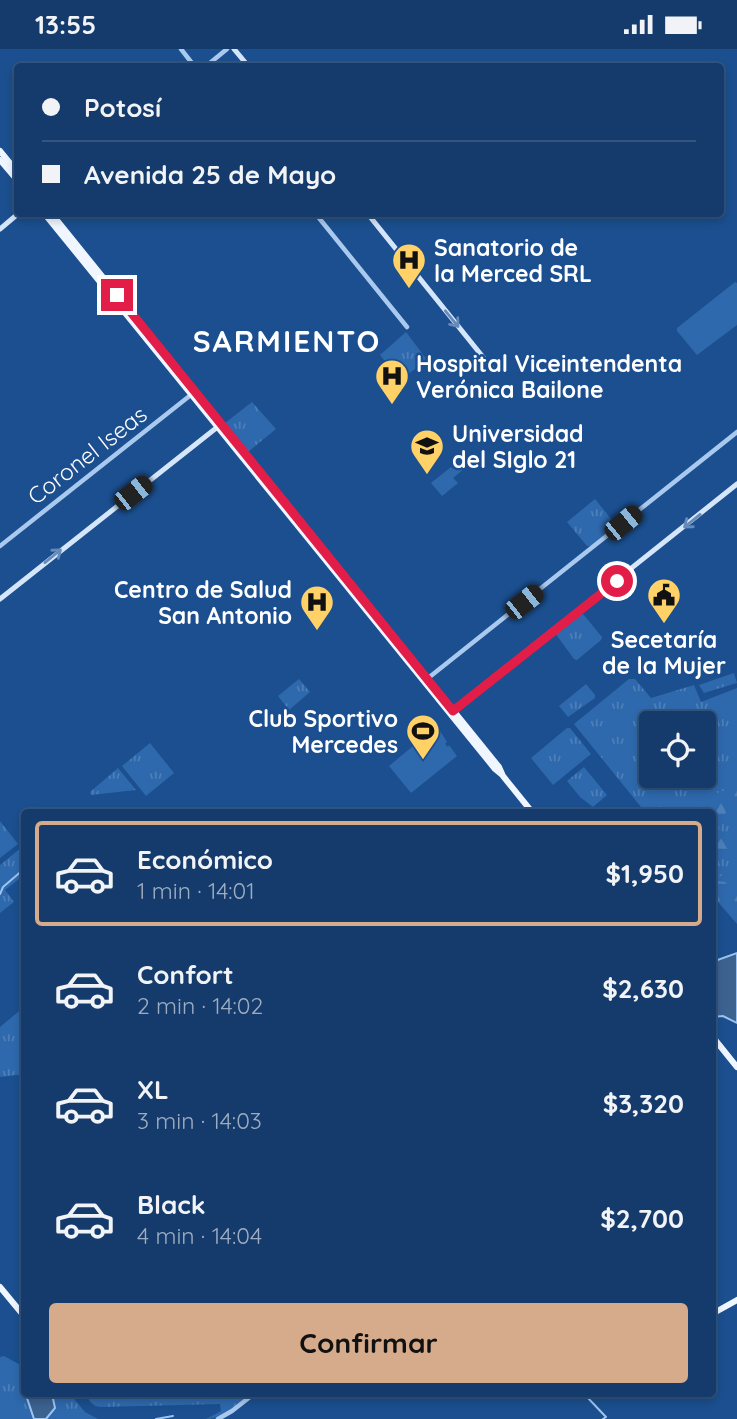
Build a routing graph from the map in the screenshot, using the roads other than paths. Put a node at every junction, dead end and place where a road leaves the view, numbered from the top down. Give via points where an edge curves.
1 (181, 49) edge
2 (227, 49) edge
3 (234, 49) edge
4 (192, 63) edge
5 (210, 63) edge
6 (245, 63) edge
7 (0, 151) edge
8 (0, 160) edge
9 (10, 168) junction
10 (14, 170) edge
11 (14, 174) edge
12 (14, 217) edge
13 (47, 217) edge
14 (54, 217) edge
15 (318, 217) edge
16 (370, 217) edge
17 (0, 229) edge
18 (407, 327) dead end
19 (491, 367) dead end
20 (193, 393) junction
21 (219, 425) junction
22 (737, 432) edge
23 (737, 484) edge
24 (0, 546) edge
25 (0, 599) edge
26 (426, 680) junction
27 (451, 712) junction
28 (530, 809) edge
29 (716, 1041) edge
30 (737, 1066) edge
31 (0, 1285) edge
32 (737, 1298) edge
33 (21, 1310) edge
34 (716, 1311) edge
35 (250, 1397) edge
36 (218, 1419) edge

1 - 4 street
2 - 5 street
3 - 6 main road
7 - 9 main road
8 - 9 main road
9 - 10 main road
9 - 11 main road
12 - 17 main road
13 - 20 main road
14 - 20 main road
15 - 18 street
16 -> 19 main road
20 - 21 main road
20 - 24 street, Coronel Iseas
25 -> 21 main road
21 - 26 main road
22 - 26 street
23 -> 27 main road
26 - 27 main road
27 - 28 main road
29 - 30 main road
31 - 33 main road
32 - 34 main road
35 - 36 street

